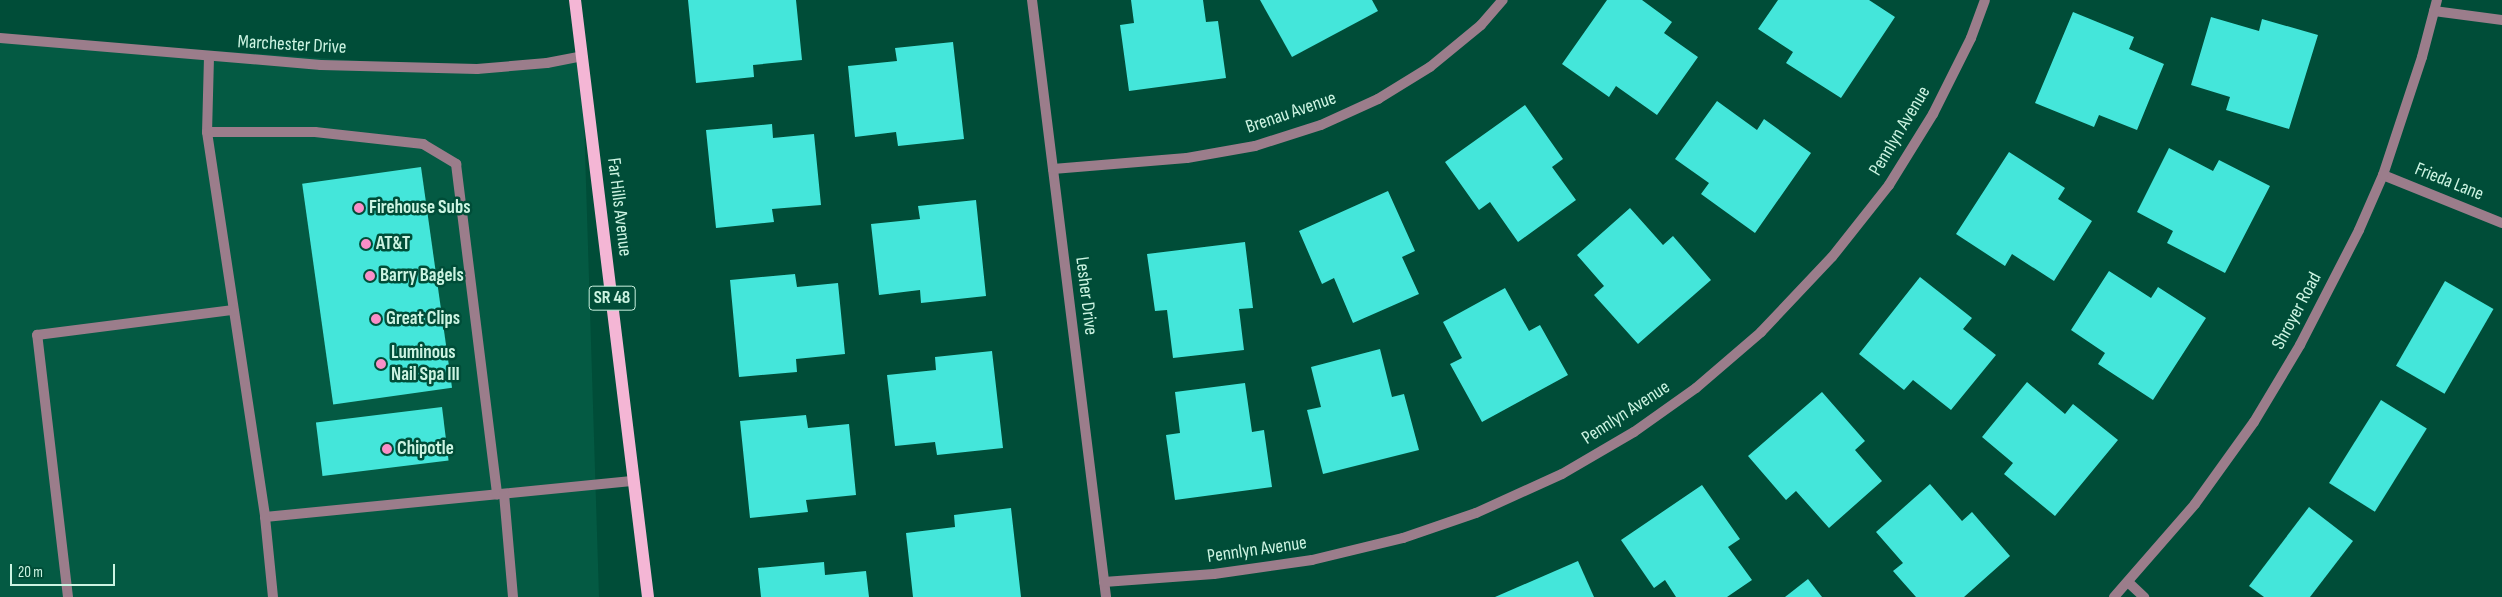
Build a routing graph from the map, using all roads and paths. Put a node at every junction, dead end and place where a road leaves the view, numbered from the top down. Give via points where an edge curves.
1 (575, 0) edge
2 (1032, 0) edge
3 (1503, 0) edge
4 (1985, 0) edge
5 (2437, 0) edge
6 (2434, 11) junction
7 (2502, 20) edge
8 (0, 38) edge
9 (582, 56) junction
10 (209, 57) junction
11 (206, 132) junction
12 (1053, 169) junction
13 (2382, 175) junction
14 (2502, 222) edge
15 (234, 310) junction
16 (634, 481) junction
17 (501, 494) junction
18 (265, 517) junction
19 (1104, 582) junction
20 (2129, 583) junction
21 (68, 597) edge
22 (273, 597) edge
23 (513, 597) edge
24 (648, 597) edge
25 (1106, 597) edge
26 (2114, 597) edge
27 (2144, 597) edge

1 - 9 main road, Far Hills Avenue / SR 48
2 - 12 street, Lesher Drive
3 - 12 street, Brenau Avenue via 1481,25 1430,67 1378,99 1322,125 1255,146 1186,158
4 - 19 street, Pennlyn Avenue via 1933,114 1889,185 1832,258 1761,332 1696,388 1634,432 1562,474 1476,513 1403,538 1312,560 1214,574
5 - 6 street, Shroyer Road
6 - 7 street
6 - 13 street, Shroyer Road via 2422,58
8 - 10 street, Marchester Drive
9 - 10 street, Marchester Drive via 547,63 477,69 321,65
9 - 16 main road, Far Hills Avenue / SR 48
10 - 11 street
11 - 15 street
11 - 17 street via 316,132 423,144 456,164
12 - 19 street, Lesher Drive
13 - 14 street, Frieda Lane
13 - 20 street, Shroyer Road via 2359,230 2300,345 2254,422 2195,504
15 - 18 street
15 - 21 street via 37,335
16 - 17 street
16 - 24 main road, Far Hills Avenue / SR 48
17 - 18 street
17 - 23 street
18 - 22 street
19 - 25 street, Lesher Drive
20 - 26 street, Shroyer Road
20 - 27 street

